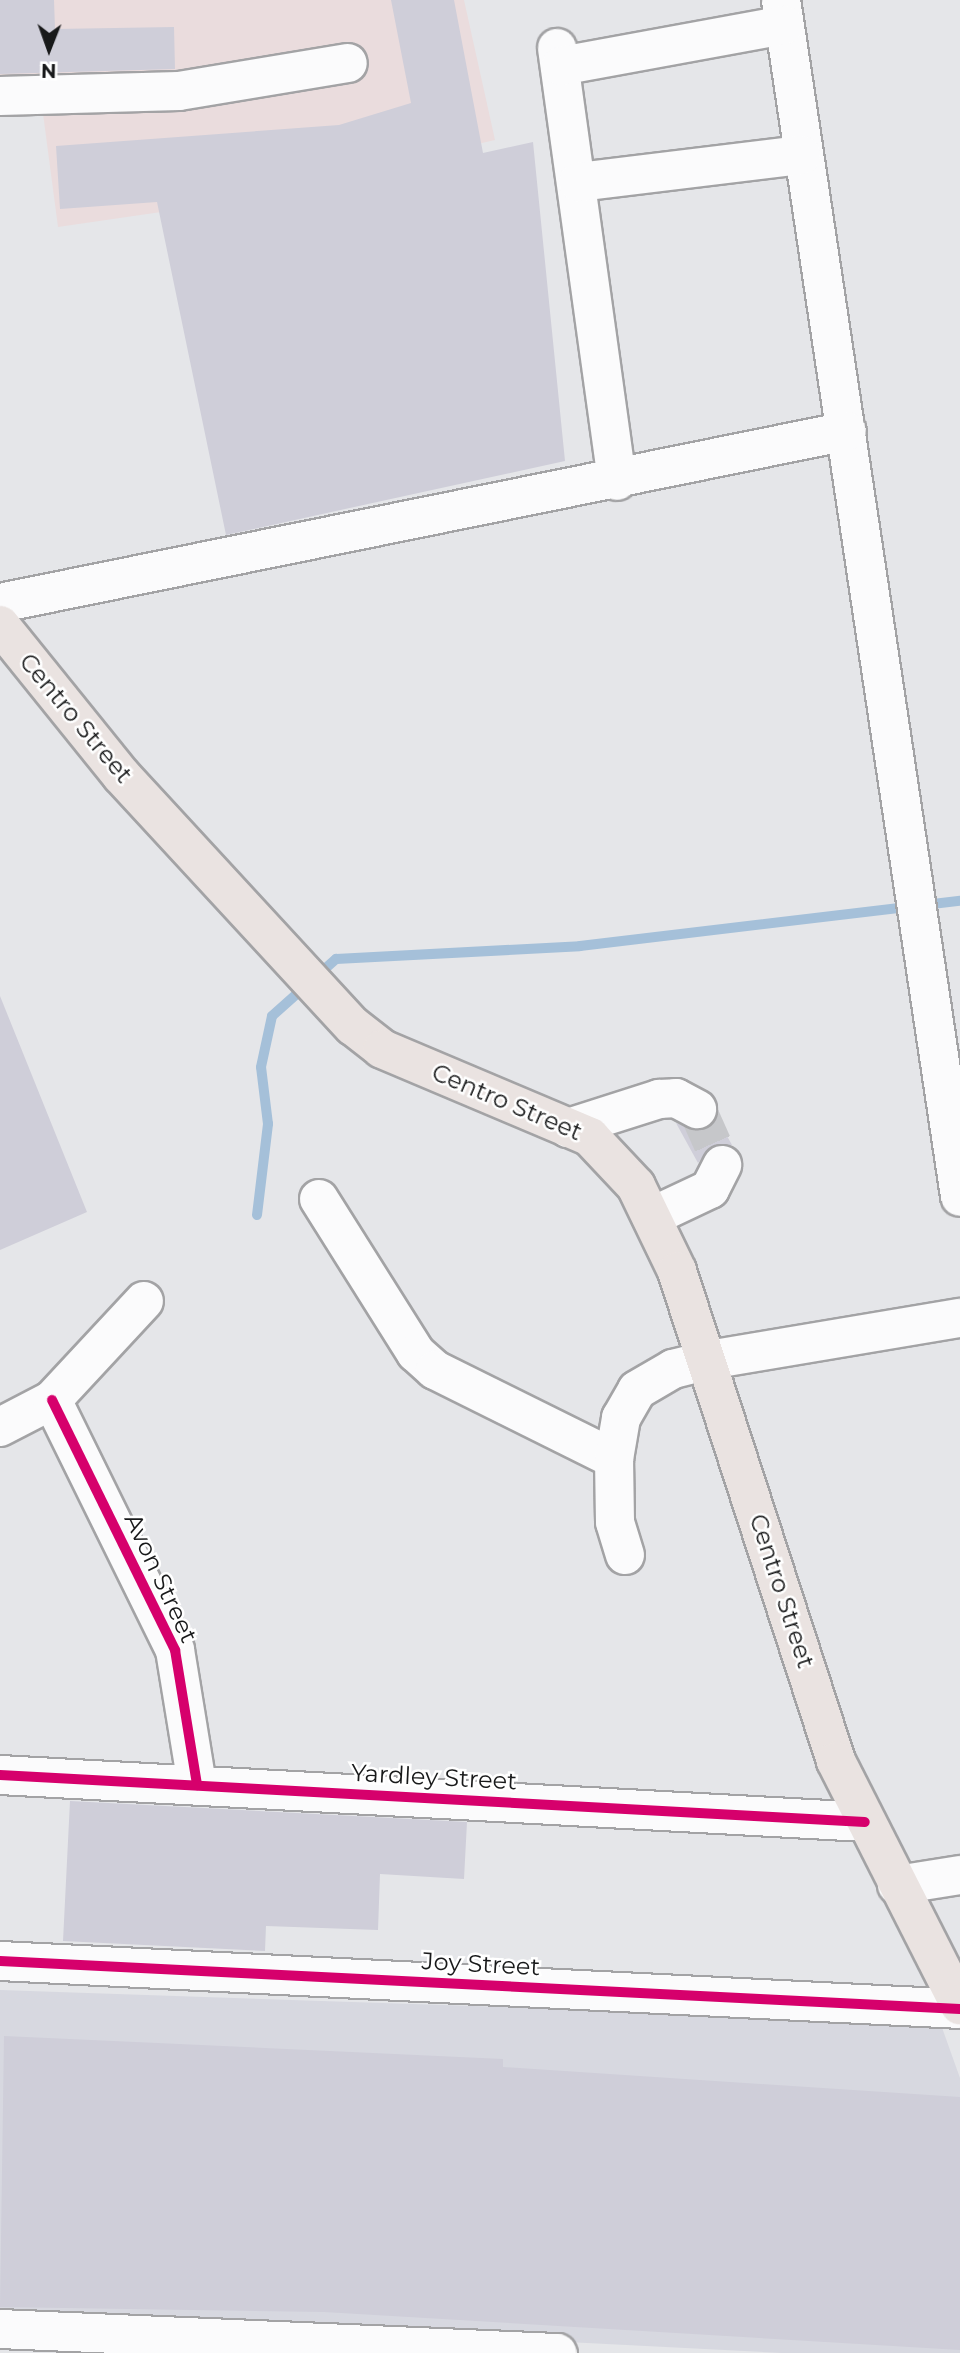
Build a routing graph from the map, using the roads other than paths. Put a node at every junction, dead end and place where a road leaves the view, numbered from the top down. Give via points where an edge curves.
1 (782, 12) edge
2 (348, 63) dead end
3 (0, 96) edge
4 (802, 155) junction
5 (578, 182) junction
6 (846, 431) junction
7 (617, 481) junction
8 (0, 603) edge
9 (0, 625) edge
10 (696, 1109) dead end
11 (568, 1128) junction
12 (722, 1165) dead end
13 (960, 1197) edge
14 (319, 1199) dead end
15 (653, 1216) junction
16 (144, 1301) dead end
17 (960, 1318) edge
18 (708, 1360) junction
19 (52, 1400) junction
20 (0, 1427) edge
21 (614, 1459) junction
22 (625, 1555) dead end
23 (0, 1775) edge
24 (198, 1786) junction
25 (865, 1822) junction
26 (960, 1875) edge
27 (897, 1885) junction
28 (0, 1961) edge
29 (960, 2007) edge
30 (0, 2329) edge
31 (557, 2353) edge

1 - 4 street
1 - 5 street via 559,57
2 - 3 street via 179,91
4 - 5 street
4 - 6 street
5 - 7 street
6 - 7 street
6 - 13 street
7 - 8 street
9 - 11 main road, Centro Street via 121,775 239,896 353,1026 382,1049
10 - 11 street via 676,1098 659,1099
11 - 15 main road, Centro Street via 613,1157
12 - 15 street via 710,1189
14 - 21 street via 397,1325 435,1370
15 - 18 main road, Centro Street
16 - 19 street
17 - 18 street
18 - 21 street via 673,1369 637,1390 621,1418
18 - 25 main road, Centro Street via 836,1761
19 - 20 street
19 - 24 street, Avon Street via 175,1650
21 - 22 street via 615,1522
23 - 24 street, Yardley Street
24 - 25 street, Yardley Street
25 - 27 main road, Centro Street
26 - 27 street
27 - 29 main road, Centro Street
28 - 29 street, Joy Street
30 - 31 street

